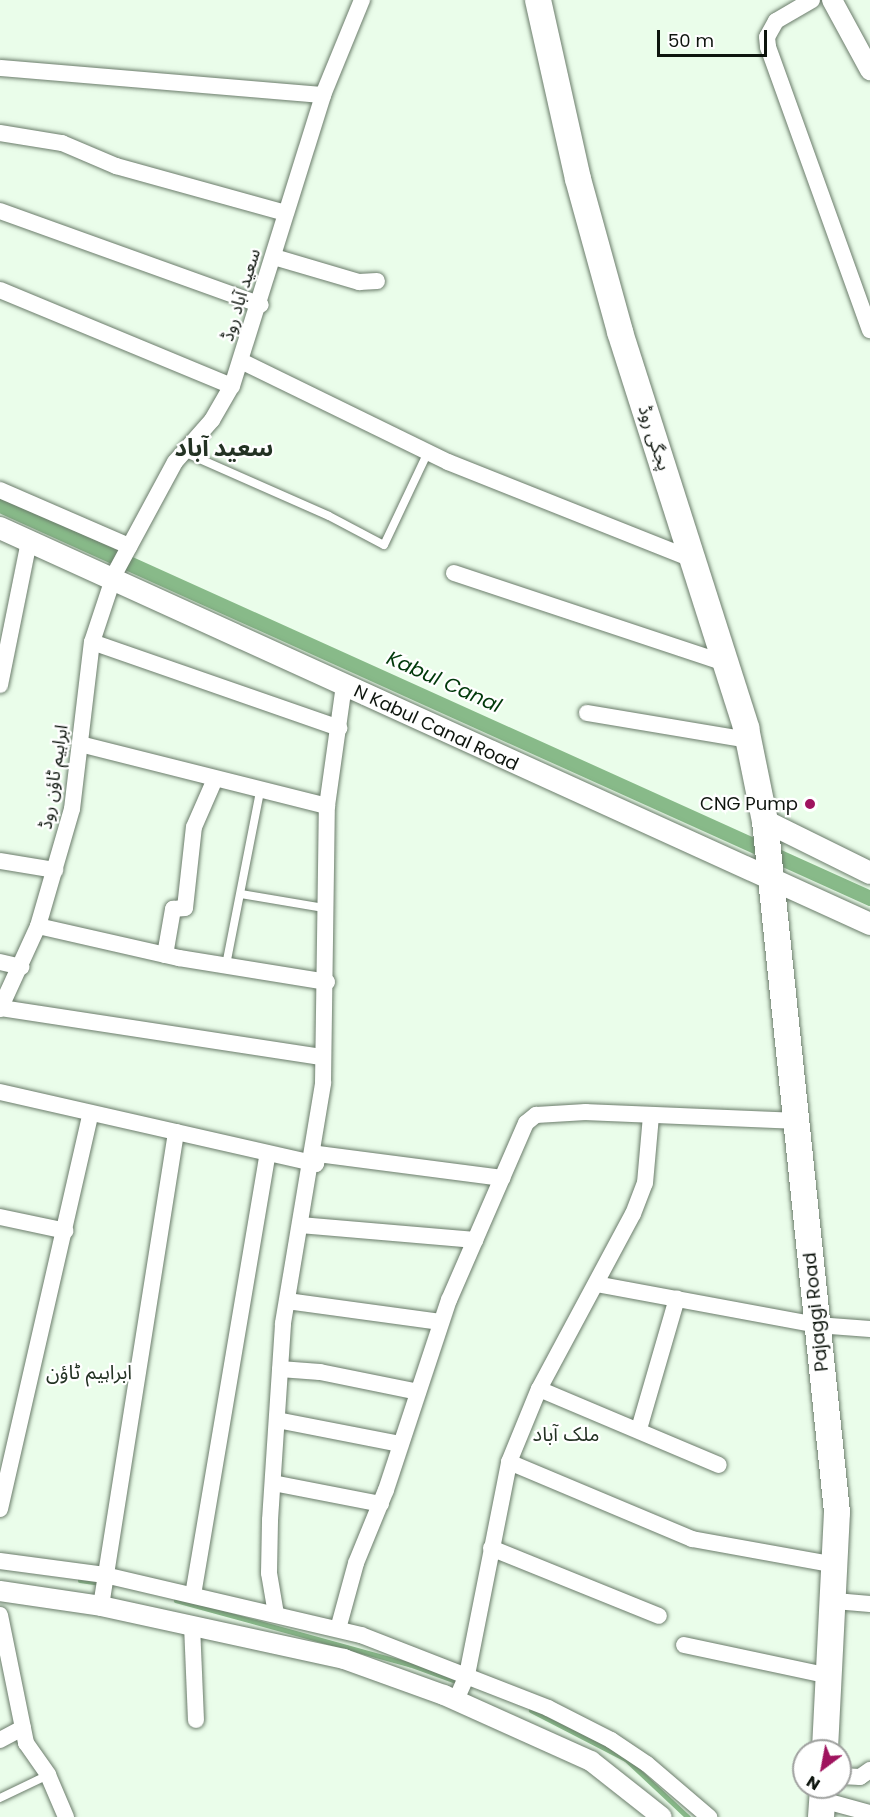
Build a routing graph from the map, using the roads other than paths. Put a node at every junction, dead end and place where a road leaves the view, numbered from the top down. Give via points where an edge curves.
1 (362, 0) edge
2 (538, 0) edge
3 (812, 0) edge
4 (832, 0) edge
5 (0, 68) edge
6 (870, 70) edge
7 (323, 95) junction
8 (0, 133) edge
9 (0, 211) edge
10 (286, 213) junction
11 (274, 257) junction
12 (377, 280) dead end
13 (0, 291) edge
14 (261, 305) junction
15 (870, 330) edge
16 (241, 361) junction
17 (232, 386) junction
18 (184, 452) junction
19 (428, 452) junction
20 (0, 490) edge
21 (0, 528) edge
22 (29, 541) junction
23 (129, 546) junction
24 (692, 559) junction
25 (454, 573) dead end
26 (114, 576) junction
27 (92, 642) junction
28 (725, 663) junction
29 (0, 685) edge
30 (344, 685) junction
31 (588, 713) dead end
32 (339, 728) junction
33 (749, 740) junction
34 (80, 744) junction
35 (215, 779) junction
36 (260, 791) junction
37 (327, 806) junction
38 (766, 829) junction
39 (0, 861) edge
40 (55, 870) junction
41 (870, 873) edge
42 (770, 879) junction
43 (241, 894) junction
44 (324, 908) junction
45 (870, 924) edge
46 (38, 926) junction
47 (165, 955) junction
48 (0, 962) edge
49 (226, 965) junction
50 (21, 967) junction
51 (327, 982) junction
52 (0, 1009) edge
53 (321, 1056) junction
54 (0, 1092) edge
55 (91, 1113) junction
56 (651, 1116) junction
57 (797, 1121) junction
58 (176, 1132) junction
59 (268, 1153) junction
60 (310, 1162) junction
61 (502, 1178) junction
62 (0, 1217) edge
63 (300, 1225) junction
64 (66, 1231) junction
65 (475, 1240) junction
66 (596, 1284) junction
67 (677, 1298) junction
68 (287, 1301) junction
69 (441, 1322) junction
70 (817, 1324) junction
71 (870, 1329) edge
72 (280, 1369) junction
73 (539, 1389) junction
74 (418, 1392) junction
75 (277, 1420) junction
76 (639, 1429) junction
77 (401, 1444) junction
78 (509, 1462) junction
79 (719, 1465) dead end
80 (273, 1483) junction
81 (381, 1504) junction
82 (0, 1509) edge
83 (491, 1548) junction
84 (0, 1561) edge
85 (837, 1565) junction
86 (104, 1577) junction
87 (0, 1591) edge
88 (193, 1595) junction
89 (835, 1601) junction
90 (101, 1604) junction
91 (870, 1604) edge
92 (276, 1614) junction
93 (0, 1615) edge
94 (659, 1616) dead end
95 (192, 1625) junction
96 (338, 1629) junction
97 (684, 1645) dead end
98 (3, 1646) edge
99 (830, 1676) junction
100 (461, 1688) junction
101 (196, 1720) dead end
102 (22, 1728) junction
103 (826, 1739) edge
104 (0, 1740) edge
105 (870, 1770) edge
106 (48, 1775) junction
107 (852, 1777) edge
108 (0, 1798) edge
109 (822, 1801) edge
110 (870, 1813) edge
111 (66, 1817) edge
112 (662, 1817) edge
113 (709, 1817) edge

1 - 7 street, سعید آباد روڈ
2 - 24 main road, پجگی روڈ via 580,190
3 - 15 street via 776,21 767,37 768,47
4 - 6 street
5 - 7 street
7 - 10 street, سعید آباد روڈ
8 - 10 street via 62,143 116,166
9 - 14 street
10 - 11 street, سعید آباد روڈ
11 - 12 street via 359,282
11 - 14 street, سعید آباد روڈ
13 - 17 street
14 - 16 street, سعید آباد روڈ
16 - 17 street, سعید آباد روڈ
16 - 19 street
17 - 18 street, سعید آباد روڈ via 212,420
18 - 19 lane via 330,516 384,545
18 - 23 street, سعید آباد روڈ
19 - 24 street
20 - 23 street
21 - 22 main road, N Kabul Canal Road
22 - 26 main road, N Kabul Canal Road
22 - 29 street
23 - 26 street, سعید آباد روڈ
24 - 28 main road, پجگی روڈ
25 - 28 street
26 - 27 street, ابراہیم ٹاؤن روڈ
26 - 30 main road, N Kabul Canal Road
27 - 32 street
27 - 34 street, ابراہیم ٹاؤن روڈ
28 - 33 main road, پجگی روڈ
30 - 32 street
30 - 42 main road, N Kabul Canal Road
31 - 33 street
32 - 37 street
33 - 38 main road, پجگی روڈ
34 - 35 street
34 - 40 street, ابراہیم ٹاؤن روڈ via 72,809
35 - 36 street
35 - 47 street via 194,827 185,908 172,909
36 - 37 street
36 - 43 lane
37 - 44 street
38 - 41 main road
38 - 42 main road, پجگی روڈ
39 - 40 street
40 - 46 street, ابراہیم ٹاؤن روڈ
42 - 45 main road, N Kabul Canal Road
42 - 57 main road, Pajaggi Road
43 - 44 lane
43 - 49 lane
44 - 51 street
46 - 47 street
46 - 50 street, ابراہیم ٹاؤن روڈ
47 - 49 street
48 - 50 street
49 - 51 street
50 - 52 street, ابراہیم ٹاؤن روڈ
51 - 53 street
52 - 53 street
53 - 60 street via 323,1083
54 - 55 street
55 - 58 street
55 - 64 street
56 - 57 street
56 - 61 street via 586,1112 536,1115 526,1123
56 - 66 street via 645,1183
57 - 70 main road, Pajaggi Road
58 - 59 street
58 - 86 street
59 - 60 street
59 - 88 street
60 - 61 street via 316,1164 318,1154
60 - 63 street
61 - 65 street
62 - 64 street
63 - 65 street
63 - 68 street
64 - 82 street
65 - 69 street
66 - 67 street
66 - 73 street
67 - 70 street
67 - 76 street
68 - 69 street
68 - 72 street
69 - 74 street
70 - 71 street
70 - 85 main road, Pajaggi Road via 837,1512
72 - 74 street via 320,1372
72 - 75 street
73 - 76 street
73 - 78 street
74 - 77 street
75 - 77 street
75 - 80 street
76 - 79 street
77 - 81 street
78 - 83 street
78 - 85 street via 692,1539
80 - 81 street
80 - 92 street via 269,1573
81 - 96 street via 356,1563
83 - 94 street
83 - 100 street
84 - 86 street
85 - 89 main road, Pajaggi Road
86 - 88 street
86 - 90 street
87 - 90 street
88 - 92 street
89 - 91 street
89 - 99 main road, Pajaggi Road
90 - 95 street
92 - 96 street
93 - 98 street
95 - 100 street
95 - 101 street
96 - 100 street
97 - 99 street
98 - 102 street
99 - 103 main road, Pajaggi Road
100 - 112 street via 591,1761
100 - 113 street via 548,1708 623,1747
102 - 104 street
102 - 106 street via 26,1743
105 - 107 street via 860,1777
106 - 108 lane
106 - 111 street
109 - 110 street

